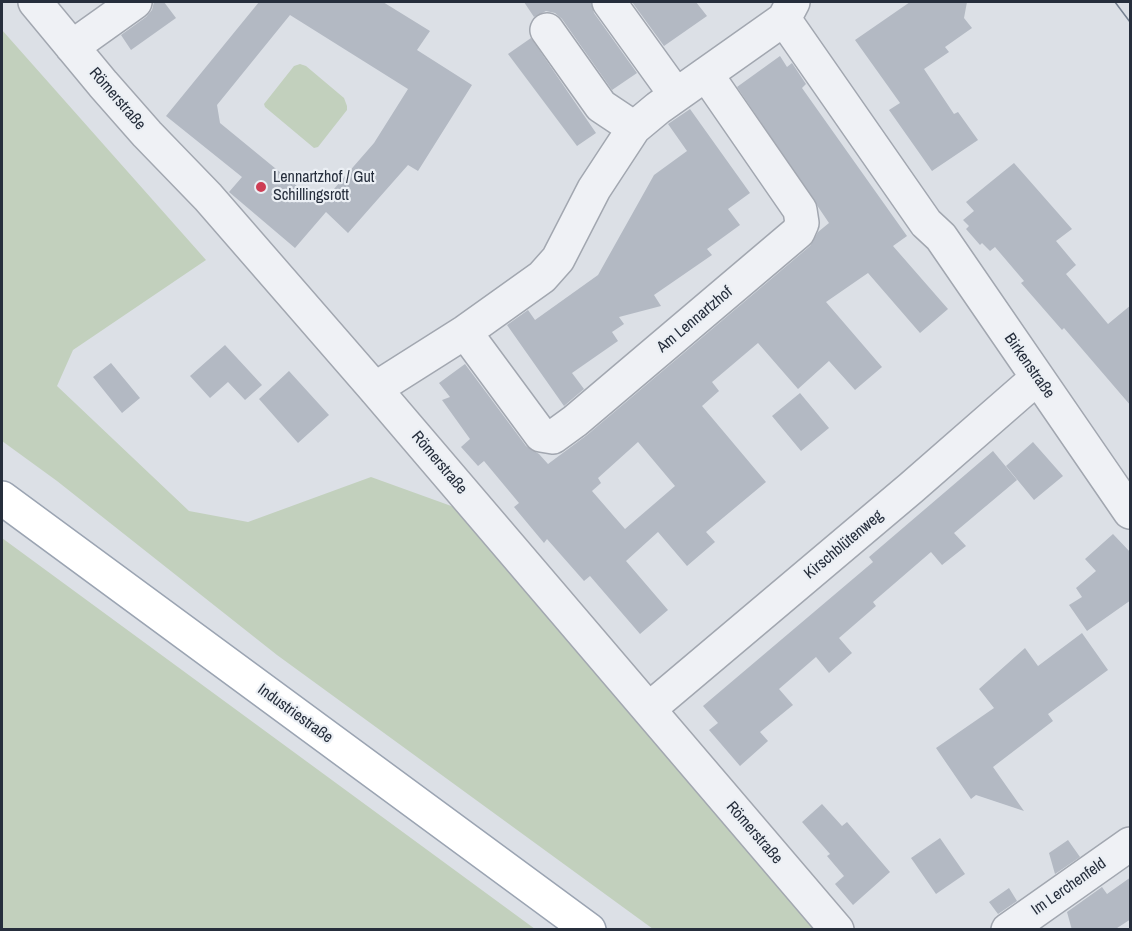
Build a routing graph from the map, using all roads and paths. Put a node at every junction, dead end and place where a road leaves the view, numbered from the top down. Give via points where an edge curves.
1 (35, 2) edge
2 (135, 2) edge
3 (609, 2) edge
4 (788, 10) edge
5 (547, 30) dead end
6 (72, 47) junction
7 (706, 74) junction
8 (676, 95) junction
9 (634, 128) junction
10 (465, 332) junction
11 (1037, 378) junction
12 (375, 389) junction
13 (2, 498) edge
14 (1131, 512) edge
15 (649, 709) junction
16 (1131, 844) edge
17 (589, 930) edge
18 (837, 930) edge
19 (1008, 930) edge

1 - 6 street, Römerstraße
2 - 6 street
3 - 8 street
4 - 7 street
4 - 11 street, Birkenstraße via 810,56
5 - 9 street via 601,106
6 - 12 street, Römerstraße
7 - 8 street
7 - 10 street, Am Lennartzhof via 800,210 802,223 798,232 553,437 541,435
8 - 9 street
9 - 10 street via 594,189 558,260 542,278
10 - 12 street
11 - 14 street, Birkenstraße
11 - 15 street, Kirschblütenweg
12 - 15 street, Römerstraße
13 - 17 main road, Industriestraße
15 - 18 street, Römerstraße
16 - 19 street, Im Lerchenfeld

